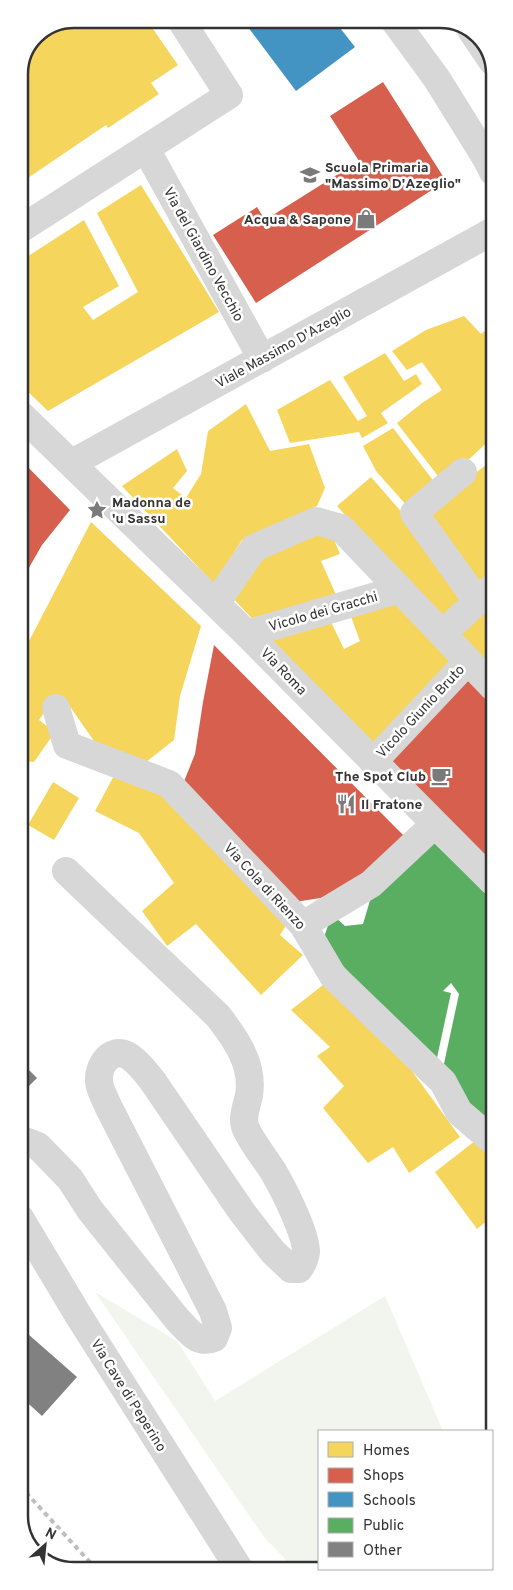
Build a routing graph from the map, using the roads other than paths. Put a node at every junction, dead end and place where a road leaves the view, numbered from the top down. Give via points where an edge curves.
1 (186, 28) edge
2 (400, 28) edge
3 (146, 149) junction
4 (486, 158) edge
5 (28, 224) edge
6 (486, 235) edge
7 (262, 359) junction
8 (28, 421) edge
9 (72, 463) junction
10 (464, 472) dead end
11 (400, 589) junction
12 (485, 594) edge
13 (216, 603) junction
14 (247, 634) junction
15 (442, 634) junction
16 (468, 661) junction
17 (486, 680) edge
18 (56, 708) dead end
19 (372, 762) junction
20 (435, 824) junction
21 (66, 871) dead end
22 (486, 874) edge
23 (303, 925) junction
24 (486, 1135) edge
25 (28, 1142) edge
26 (28, 1231) edge
27 (235, 1562) edge

1 - 3 street via 229,95
2 - 4 street via 437,79
3 - 5 street
3 - 7 street, Via del Giardino Vecchio
6 - 7 street, Viale Massimo D'Azeglio
7 - 9 street, Viale Massimo D'Azeglio
8 - 9 street, Via Roma
9 - 13 street, Via Roma
10 - 12 street via 414,513
11 - 13 street via 341,528 316,521 254,548
11 - 14 street, Vicolo dei Gracchi
11 - 15 street
12 - 15 street
13 - 14 street, Via Roma
14 - 19 street, Via Roma
15 - 16 street
16 - 17 street
16 - 19 street, Vicolo Giunio Bruto
18 - 23 street, Via Cola di Rienzo via 67,744 168,784
19 - 20 street, Via Roma
20 - 22 street, Via Roma
20 - 23 street via 371,884
21 - 25 street via 218,1016 234,1037 247,1069 249,1094 245,1128 274,1172 296,1218 305,1247 303,1263 299,1269 291,1269 273,1252 152,1080 126,1055 116,1053 108,1057 99,1082 213,1311 218,1328 214,1338 203,1340 192,1335 90,1210 70,1179 38,1146
23 - 24 street, Via Cola di Rienzo via 333,976 443,1082 459,1112
26 - 27 street, Via Cave di Peperino

